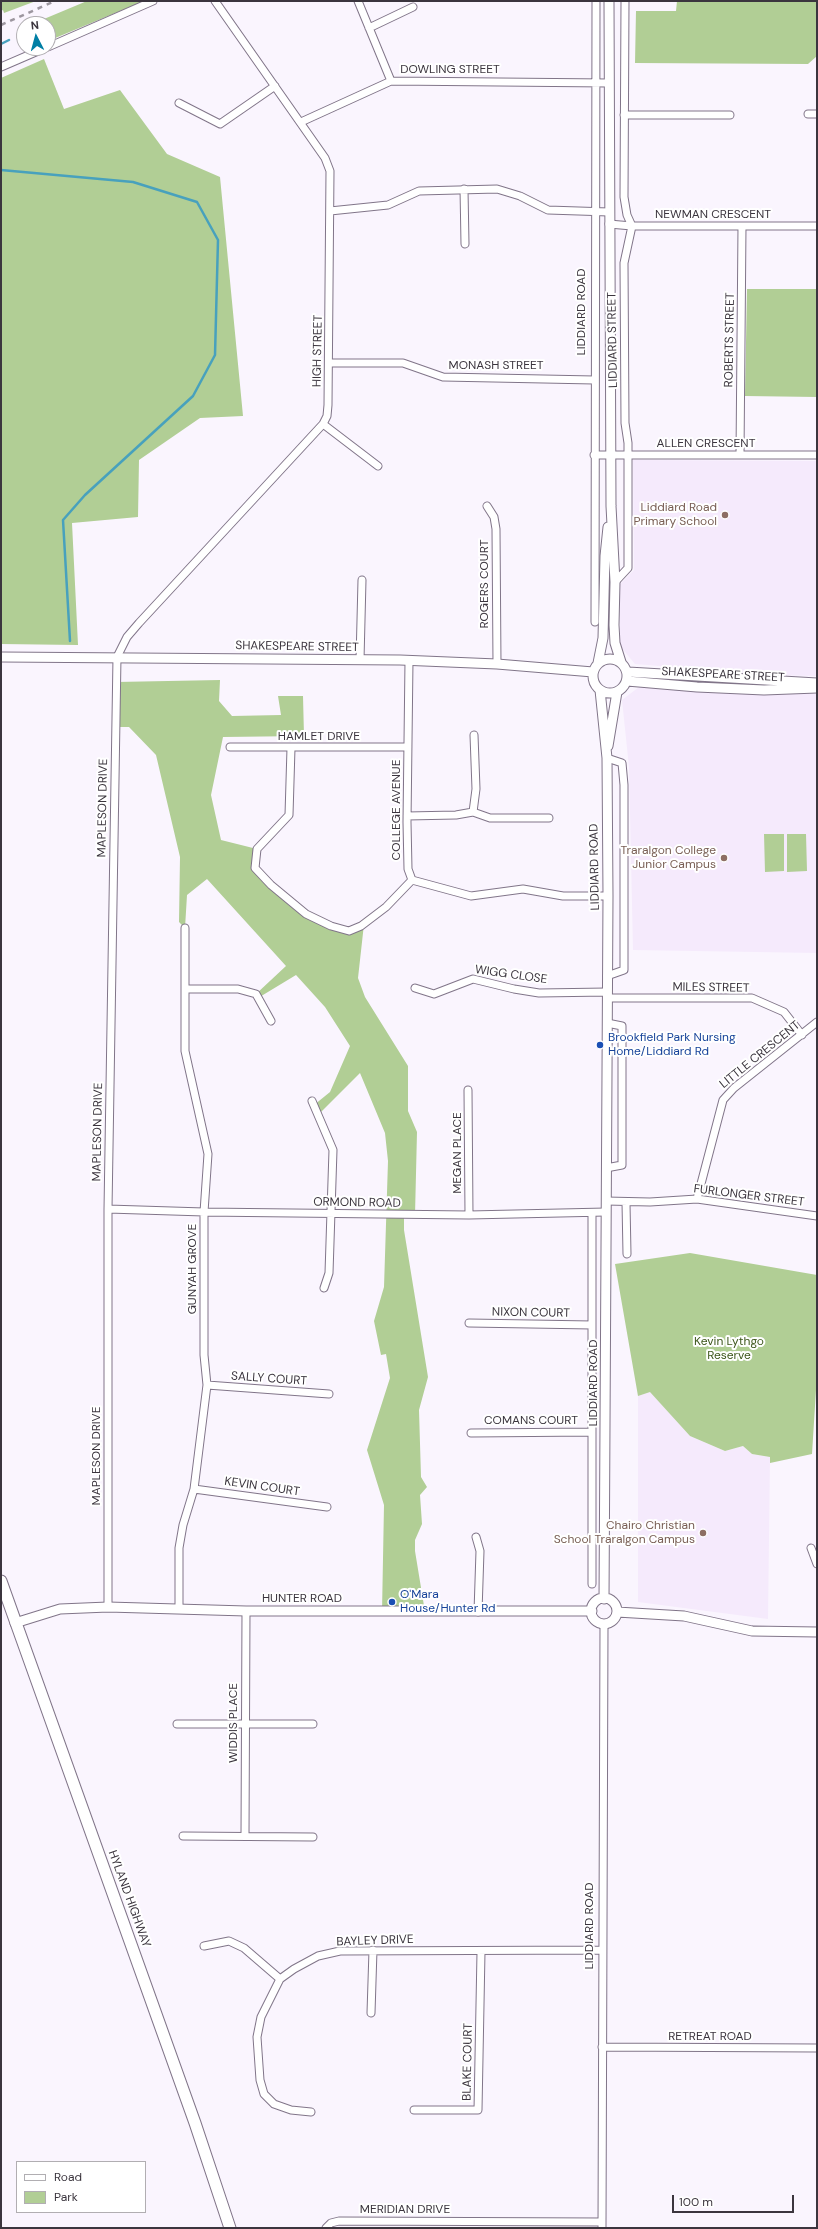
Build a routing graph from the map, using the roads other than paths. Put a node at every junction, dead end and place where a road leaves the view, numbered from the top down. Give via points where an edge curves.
1 (153, 1) edge
2 (215, 1) edge
3 (358, 1) edge
4 (596, 1) edge
5 (609, 1) edge
6 (624, 1) edge
7 (413, 7) dead end
8 (369, 28) junction
9 (56, 43) edge
10 (26, 56) edge
11 (1, 67) edge
12 (391, 81) junction
13 (596, 82) junction
14 (608, 83) junction
15 (275, 86) junction
16 (179, 103) dead end
17 (808, 114) dead end
18 (817, 114) edge
19 (624, 115) junction
20 (730, 115) dead end
21 (301, 122) junction
22 (464, 189) junction
23 (595, 210) junction
24 (330, 211) junction
25 (609, 212) junction
26 (609, 224) junction
27 (632, 226) junction
28 (742, 226) junction
29 (817, 226) edge
30 (465, 244) dead end
31 (329, 363) junction
32 (594, 380) junction
33 (323, 424) junction
34 (594, 455) junction
35 (611, 455) junction
36 (628, 455) junction
37 (740, 455) junction
38 (817, 455) edge
39 (378, 466) dead end
40 (487, 506) dead end
41 (611, 506) junction
42 (362, 580) dead end
43 (615, 582) junction
44 (595, 622) dead end
45 (1, 657) edge
46 (117, 658) junction
47 (360, 660) junction
48 (409, 661) junction
49 (621, 662) junction
50 (598, 663) junction
51 (497, 664) junction
52 (593, 672) junction
53 (627, 676) junction
54 (817, 683) edge
55 (817, 688) edge
56 (600, 690) junction
57 (617, 692) junction
58 (474, 735) dead end
59 (230, 747) dead end
60 (408, 747) junction
61 (291, 748) junction
62 (606, 758) junction
63 (473, 812) junction
64 (407, 816) junction
65 (549, 818) dead end
66 (412, 880) junction
67 (608, 896) junction
68 (185, 928) dead end
69 (606, 976) junction
70 (415, 988) dead end
71 (186, 989) junction
72 (607, 995) junction
73 (271, 1022) dead end
74 (817, 1022) edge
75 (607, 1023) junction
76 (802, 1035) junction
77 (468, 1090) dead end
78 (312, 1101) dead end
79 (606, 1168) junction
80 (698, 1199) junction
81 (606, 1201) junction
82 (626, 1202) junction
83 (108, 1209) junction
84 (204, 1212) junction
85 (606, 1212) junction
86 (332, 1213) junction
87 (592, 1214) junction
88 (469, 1215) junction
89 (817, 1216) edge
90 (627, 1254) dead end
91 (324, 1288) dead end
92 (469, 1323) dead end
93 (592, 1324) junction
94 (207, 1385) junction
95 (329, 1394) dead end
96 (471, 1432) dead end
97 (592, 1432) junction
98 (194, 1489) junction
99 (327, 1507) dead end
100 (476, 1537) dead end
101 (811, 1548) dead end
102 (817, 1564) edge
103 (1, 1581) edge
104 (592, 1584) dead end
105 (604, 1599) junction
106 (108, 1606) junction
107 (179, 1609) junction
108 (246, 1611) junction
109 (592, 1611) junction
110 (478, 1612) junction
111 (617, 1612) junction
112 (15, 1623) junction
113 (604, 1624) junction
114 (817, 1632) edge
115 (177, 1724) dead end
116 (245, 1724) junction
117 (313, 1724) dead end
118 (183, 1836) dead end
119 (244, 1836) junction
120 (313, 1837) dead end
121 (204, 1946) dead end
122 (373, 1950) junction
123 (602, 1950) junction
124 (481, 1952) junction
125 (280, 1979) junction
126 (371, 2013) dead end
127 (602, 2047) junction
128 (817, 2048) edge
129 (414, 2110) dead end
130 (311, 2112) dead end
131 (487, 2225) edge
132 (602, 2225) edge
133 (230, 2228) edge
134 (326, 2228) edge

1 - 9 street
2 - 15 street, HIGH STREET
3 - 8 street
4 - 13 street, LIDDIARD ROAD
5 - 14 street
6 - 19 street
7 - 8 street
8 - 12 street
10 - 11 street
12 - 13 street, DOWLING STREET
12 - 21 street, DOWLING STREET
13 - 14 street, DOWLING STREET
13 - 23 street, LIDDIARD ROAD
14 - 25 street
15 - 16 street via 220,124
15 - 21 street, HIGH STREET
17 - 18 street
19 - 20 street
19 - 27 street via 624,198
21 - 24 street, HIGH STREET via 325,158 330,171
22 - 23 street via 508,191 548,210
22 - 24 street via 419,191 388,206
22 - 30 street
23 - 25 street
23 - 32 street, LIDDIARD ROAD
24 - 31 street, HIGH STREET
25 - 26 street
26 - 27 street, NEWMAN CRESCENT
26 - 35 street
27 - 28 street, NEWMAN CRESCENT
27 - 36 street, LIDDIARD STREET via 624,263 625,423
28 - 29 street, NEWMAN CRESCENT
28 - 37 street, ROBERTS STREET
31 - 32 street, MONASH STREET via 403,363 443,377
31 - 33 street, HIGH STREET via 327,416
32 - 34 street, LIDDIARD ROAD
33 - 39 street
33 - 46 street, HIGH STREET via 139,623
34 - 35 street, ALLEN CRESCENT
34 - 44 street, LIDDIARD ROAD
35 - 36 street, ALLEN CRESCENT
35 - 41 street
36 - 37 street, ALLEN CRESCENT
36 - 43 street via 628,568
37 - 38 street, ALLEN CRESCENT
40 - 51 street, ROGERS COURT via 494,518 496,529
41 - 43 street
41 - 50 street via 605,556 603,638
42 - 47 street
43 - 49 street via 614,625
45 - 46 street, SHAKESPEARE STREET
46 - 47 street, SHAKESPEARE STREET
46 - 83 street, MAPLESON DRIVE
47 - 48 street, SHAKESPEARE STREET
48 - 51 street, SHAKESPEARE STREET
48 - 60 street, COLLEGE AVENUE
49 - 50 street via 610,658
49 - 53 street
50 - 52 street
51 - 52 street, SHAKESPEARE STREET
52 - 56 street via 593,680
53 - 54 street, SHAKESPEARE STREET
53 - 55 street, SHAKESPEARE STREET via 697,687 764,690
53 - 57 street via 622,689
56 - 57 street
56 - 62 street, LIDDIARD ROAD
57 - 62 street, LIDDIARD ROAD
58 - 63 street via 476,789
59 - 61 street, HAMLET DRIVE
60 - 61 street, HAMLET DRIVE
60 - 64 street, COLLEGE AVENUE
61 - 66 street via 289,815 257,849 254,868 306,914 349,931 361,926 386,907
62 - 67 street, LIDDIARD ROAD
62 - 69 street via 622,763 624,785 624,970
63 - 64 street
63 - 65 street via 490,818
64 - 66 street, COLLEGE AVENUE via 408,869
66 - 67 street via 471,896 523,889 563,896
67 - 69 street, LIDDIARD ROAD
68 - 71 street, GUNYAH GROVE
69 - 72 street, LIDDIARD ROAD
70 - 72 street, WIGG CLOSE via 434,994 473,979 539,992
71 - 73 street via 238,989 256,994
71 - 84 street, GUNYAH GROVE via 185,1051 208,1154
72 - 75 street, LIDDIARD ROAD
72 - 76 street, MILES STREET via 752,998 784,1012
74 - 76 street, LITTLE CRESCENT
75 - 79 street, LIDDIARD ROAD
75 - 79 street via 622,1026 622,1165
76 - 80 street, LITTLE CRESCENT via 734,1088 723,1100
77 - 88 street, MEGAN PLACE
78 - 86 street via 333,1150
79 - 81 street, LIDDIARD ROAD
80 - 82 street, FURLONGER STREET
80 - 89 street, FURLONGER STREET
81 - 82 street, FURLONGER STREET
81 - 85 street, LIDDIARD ROAD
82 - 90 street
83 - 84 street, ORMOND ROAD
83 - 106 street, MAPLESON DRIVE
84 - 86 street, ORMOND ROAD
84 - 94 street, GUNYAH GROVE via 204,1355
85 - 87 street, ORMOND ROAD
85 - 105 street, LIDDIARD ROAD
86 - 88 street, ORMOND ROAD
86 - 91 street via 329,1273
87 - 88 street, ORMOND ROAD
87 - 93 street, LIDDIARD ROAD
92 - 93 street, NIXON COURT
93 - 97 street, LIDDIARD ROAD
94 - 95 street, SALLY COURT
94 - 98 street, GUNYAH GROVE
96 - 97 street, COMANS COURT
97 - 104 street, LIDDIARD ROAD
98 - 99 street, KEVIN COURT
98 - 107 street, GUNYAH GROVE via 179,1548
100 - 110 street via 480,1551
101 - 102 street
103 - 112 main road, HYLAND HIGHWAY
105 - 109 street via 594,1604
105 - 111 street via 612,1601
106 - 107 street, HUNTER ROAD
106 - 112 street, HUNTER ROAD via 60,1609
107 - 108 street, HUNTER ROAD
108 - 110 street, HUNTER ROAD
108 - 116 street, WIDDIS PLACE
109 - 110 street, HUNTER ROAD
109 - 113 street via 597,1622
111 - 113 street via 614,1619
111 - 114 street via 684,1616 752,1631
112 - 133 main road, HYLAND HIGHWAY via 193,2116
113 - 123 street, LIDDIARD ROAD
115 - 116 street
116 - 117 street
116 - 119 street, WIDDIS PLACE
118 - 119 street
119 - 120 street
121 - 125 street via 229,1941
122 - 124 street, BAYLEY DRIVE
122 - 125 street, BAYLEY DRIVE via 318,1956
122 - 126 street
123 - 124 street, BAYLEY DRIVE
123 - 127 street, LIDDIARD ROAD
124 - 129 street, BLAKE COURT via 478,2110
125 - 130 street via 261,2017 257,2037 260,2080 264,2094 274,2104 291,2110
127 - 128 street, RETREAT ROAD
127 - 132 street, LIDDIARD ROAD
131 - 132 street, MERIDIAN DRIVE
131 - 134 street, MERIDIAN DRIVE via 339,2221 331,2223

